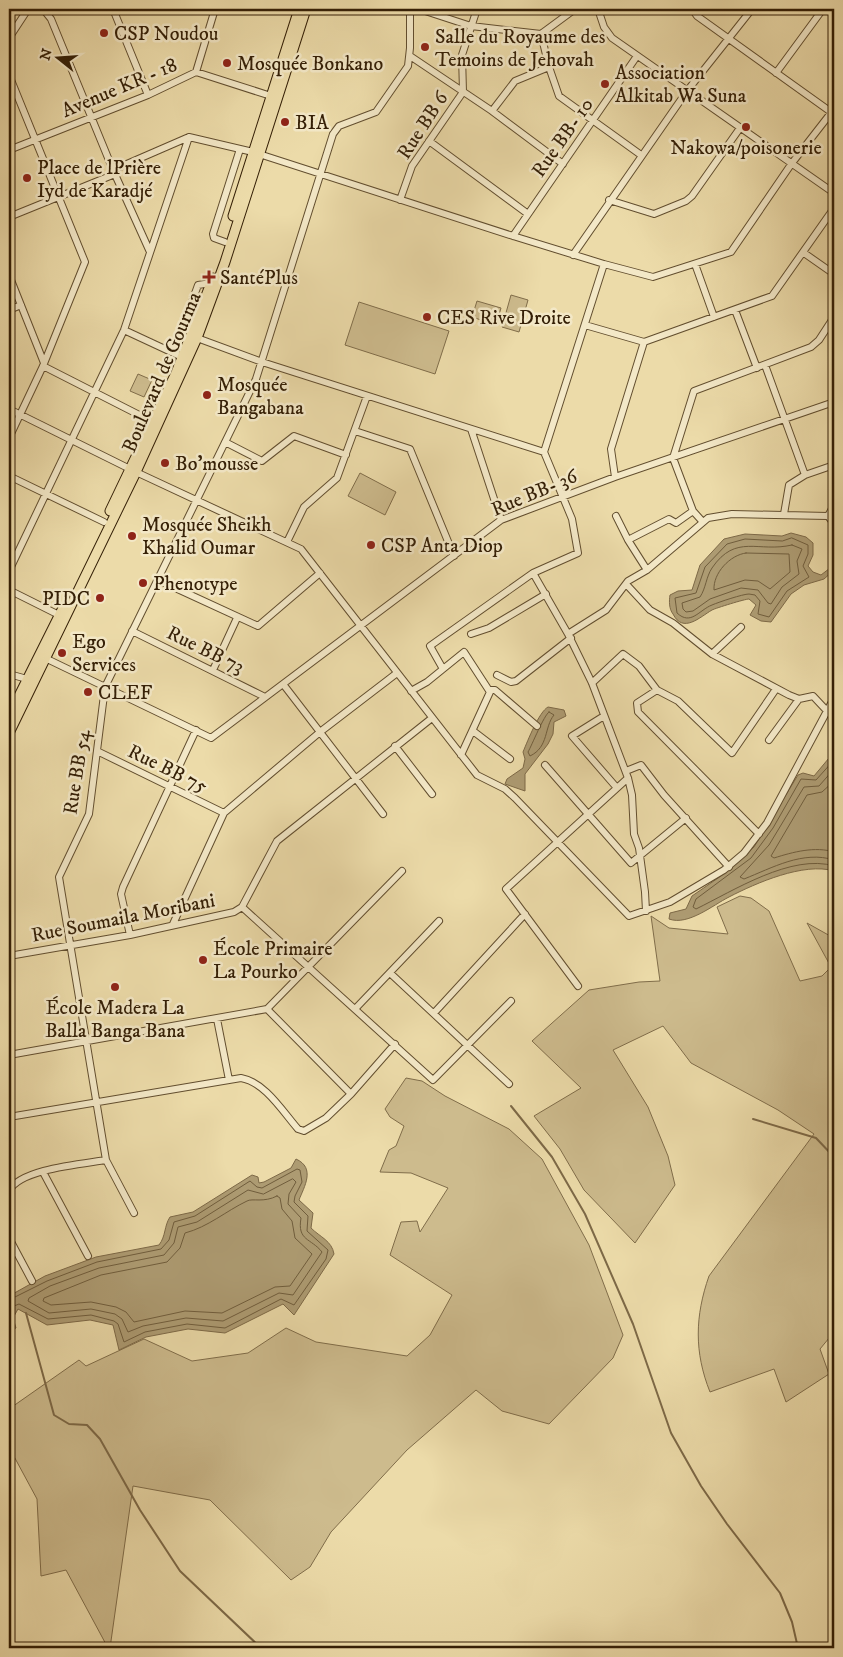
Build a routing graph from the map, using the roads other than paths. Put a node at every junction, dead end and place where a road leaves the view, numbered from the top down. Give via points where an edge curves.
1 (28, 9) edge
2 (43, 9) edge
3 (113, 9) edge
4 (215, 9) edge
5 (299, 9) edge
6 (306, 9) edge
7 (410, 9) edge
8 (419, 9) edge
9 (477, 9) edge
10 (575, 9) edge
11 (598, 9) edge
12 (692, 9) edge
13 (752, 9) edge
14 (823, 9) edge
15 (471, 26) junction
16 (541, 34) junction
17 (728, 37) junction
18 (9, 38) edge
19 (410, 56) junction
20 (638, 56) junction
21 (549, 67) junction
22 (196, 72) junction
23 (776, 73) junction
24 (9, 75) edge
25 (687, 91) junction
26 (463, 92) junction
27 (148, 95) junction
28 (270, 96) junction
29 (492, 111) junction
30 (833, 111) edge
31 (91, 116) junction
32 (592, 121) junction
33 (740, 128) junction
34 (189, 137) junction
35 (35, 139) junction
36 (429, 141) junction
37 (240, 148) junction
38 (9, 150) edge
39 (256, 153) junction
40 (641, 156) junction
41 (563, 164) junction
42 (792, 164) junction
43 (114, 172) junction
44 (321, 173) junction
45 (229, 183) junction
46 (242, 186) junction
47 (834, 193) edge
48 (58, 197) junction
49 (400, 200) junction
50 (609, 200) junction
51 (834, 208) edge
52 (528, 214) junction
53 (9, 217) edge
54 (513, 236) junction
55 (225, 242) junction
56 (150, 252) junction
57 (804, 252) junction
58 (573, 254) junction
59 (604, 264) junction
60 (695, 264) junction
61 (834, 274) edge
62 (9, 275) edge
63 (211, 283) junction
64 (21, 305) junction
65 (9, 310) edge
66 (735, 310) junction
67 (714, 317) junction
68 (834, 317) edge
69 (184, 324) dead end
70 (585, 325) junction
71 (124, 330) junction
72 (197, 338) junction
73 (644, 342) junction
74 (182, 357) junction
75 (262, 362) junction
76 (44, 365) junction
77 (765, 365) junction
78 (757, 368) junction
79 (95, 393) junction
80 (367, 396) junction
81 (834, 402) edge
82 (9, 409) edge
83 (20, 415) junction
84 (785, 419) junction
85 (153, 422) junction
86 (471, 429) junction
87 (355, 431) junction
88 (9, 438) edge
89 (72, 441) junction
90 (225, 442) junction
91 (544, 452) junction
92 (346, 455) junction
93 (673, 458) junction
94 (834, 466) edge
95 (133, 471) junction
96 (805, 475) junction
97 (9, 476) edge
98 (615, 477) junction
99 (46, 495) junction
100 (561, 496) junction
101 (197, 500) junction
102 (834, 505) edge
103 (693, 511) junction
104 (784, 514) junction
105 (616, 516) dead end
106 (828, 516) junction
107 (501, 520) junction
108 (702, 521) junction
109 (104, 522) junction
110 (834, 524) edge
111 (628, 540) junction
112 (287, 542) junction
113 (454, 556) junction
114 (647, 570) junction
115 (9, 571) edge
116 (320, 573) junction
117 (533, 573) junction
118 (158, 580) junction
119 (626, 584) junction
120 (9, 590) edge
121 (546, 594) junction
122 (59, 615) junction
123 (237, 618) junction
124 (361, 626) junction
125 (741, 627) dead end
126 (132, 631) junction
127 (471, 634) dead end
128 (569, 636) junction
129 (712, 654) junction
130 (45, 658) junction
131 (444, 669) junction
132 (213, 670) junction
133 (397, 673) junction
134 (9, 674) edge
135 (496, 675) dead end
136 (27, 679) junction
137 (592, 683) junction
138 (283, 684) junction
139 (105, 687) junction
140 (776, 689) junction
141 (490, 690) junction
142 (657, 690) junction
143 (411, 691) junction
144 (265, 697) junction
145 (834, 698) edge
146 (799, 699) junction
147 (828, 712) junction
148 (9, 716) edge
149 (604, 716) junction
150 (432, 718) junction
151 (537, 726) dead end
152 (196, 730) junction
153 (473, 731) junction
154 (320, 732) junction
155 (9, 733) edge
156 (769, 740) dead end
157 (395, 746) junction
158 (97, 751) junction
159 (461, 755) junction
160 (510, 759) dead end
161 (545, 765) dead end
162 (627, 775) junction
163 (355, 778) junction
164 (170, 787) junction
165 (617, 788) junction
166 (432, 794) dead end
167 (224, 813) junction
168 (588, 813) junction
169 (383, 814) dead end
170 (686, 818) junction
171 (760, 834) junction
172 (558, 842) junction
173 (640, 857) junction
174 (729, 867) junction
175 (402, 871) dead end
176 (242, 907) junction
177 (646, 911) junction
178 (525, 914) junction
179 (439, 922) dead end
180 (173, 924) junction
181 (130, 935) junction
182 (70, 945) junction
183 (9, 956) edge
184 (309, 966) junction
185 (390, 973) junction
186 (578, 986) dead end
187 (511, 1001) dead end
188 (267, 1009) junction
189 (356, 1009) junction
190 (434, 1013) junction
191 (217, 1019) junction
192 (86, 1041) junction
193 (395, 1044) junction
194 (468, 1046) junction
195 (9, 1055) edge
196 (228, 1080) junction
197 (509, 1084) dead end
198 (351, 1094) junction
199 (96, 1102) junction
200 (9, 1117) edge
201 (106, 1160) junction
202 (43, 1172) junction
203 (9, 1190) edge
204 (134, 1213) dead end
205 (9, 1238) edge
206 (88, 1256) dead end
207 (32, 1281) dead end

1 - 18 street
2 - 31 street via 52,19
3 - 27 street
4 - 22 street
5 - 28 highway, Boulevard de Gourma
6 - 39 highway, Boulevard de Gourma
7 - 19 street
8 - 15 street
9 - 15 street, Rue BB 6
10 - 16 street
11 - 20 street via 607,33
12 - 17 street
13 - 17 street
14 - 23 street
15 - 16 street
15 - 26 street, Rue BB 6 via 462,54
16 - 21 street
17 - 23 street
17 - 25 street
19 - 26 street
19 - 44 street, Rue BB 54 via 408,66 376,112 336,130
20 - 25 street
20 - 32 street, Rue BB- 10
21 - 29 street via 515,81
21 - 32 street via 559,96
22 - 27 street, Avenue KR - 18
22 - 28 street, Avenue KR - 18
23 - 30 street
24 - 35 street
25 - 33 street
25 - 40 street
26 - 29 street
26 - 36 street, Rue BB 6
27 - 31 street, Avenue KR - 18
28 - 39 highway, Boulevard de Gourma
29 - 41 street
30 - 42 street
31 - 35 street, Avenue KR - 18
31 - 43 street
32 - 40 street
32 - 41 street, Rue BB- 10
33 - 42 street
33 - 50 street via 686,201 654,214
34 - 37 street
34 - 43 street
34 - 56 street
35 - 38 street, Avenue KR - 18
35 - 48 street
36 - 49 street, Rue BB 6 via 412,166
36 - 52 street
37 - 39 street
37 - 45 street
39 - 44 street
39 - 46 highway, Boulevard de Gourma
39 - 72 highway, Boulevard de Gourma via 214,293
40 - 50 street
41 - 52 street, Rue BB- 10
42 - 47 street
42 - 60 street via 731,252
43 - 48 street
43 - 56 street
44 - 49 street
44 - 75 street, Rue BB 54
45 - 46 street
45 - 55 street via 213,234 214,238
46 - 55 highway, Boulevard de Gourma
48 - 53 street
48 - 76 street via 85,262
49 - 54 street
50 - 58 street
51 - 57 street
52 - 54 street, Rue BB- 10
54 - 58 street
55 - 63 highway, Boulevard de Gourma
56 - 71 street
57 - 61 street
57 - 66 street via 772,296
58 - 59 street
59 - 60 street via 654,277
59 - 70 street
60 - 67 street
62 - 64 street
63 - 69 street via 198,285
63 - 74 highway, Boulevard de Gourma
64 - 65 street
64 - 76 street
66 - 67 street
66 - 78 street
67 - 73 street
68 - 77 street via 811,347
70 - 73 street
70 - 91 street
71 - 74 street
71 - 79 street
72 - 75 street
72 - 95 highway, Boulevard de Gourma
73 - 98 street via 611,449
74 - 85 highway, Boulevard de Gourma
75 - 80 street
75 - 90 street, Rue BB 54
76 - 79 street
76 - 83 street
77 - 78 street
77 - 84 street
78 - 93 street via 694,391
79 - 85 street
79 - 89 street
80 - 86 street
80 - 87 street
81 - 84 street, Rue BB- 36
82 - 83 street
83 - 88 street
83 - 89 street
84 - 93 street, Rue BB- 36
84 - 96 street
85 - 95 highway, Boulevard de Gourma
86 - 91 street
86 - 107 street
87 - 92 street
87 - 113 street via 410,449
89 - 95 street
89 - 99 street
90 - 92 street via 262,461 294,436
90 - 101 street, Rue BB 54
91 - 100 street
92 - 112 street via 337,478 304,507
93 - 98 street, Rue BB- 36
93 - 103 street
94 - 96 street
95 - 101 street
95 - 109 highway, Boulevard de Gourma
95 - 130 highway, Boulevard de Gourma
96 - 104 street via 787,488
97 - 99 street
98 - 100 street, Rue BB- 36
99 - 109 street
99 - 115 street
100 - 107 street, Rue BB- 36
100 - 117 street via 572,520 578,553
101 - 112 street
101 - 118 street, Rue BB 54
102 - 106 street
103 - 108 street
103 - 111 street via 676,523 669,519
104 - 106 street
104 - 108 street via 732,514
105 - 111 street
106 - 110 street
107 - 113 street, Rue BB- 36
108 - 114 street
109 - 122 highway, Boulevard de Gourma
111 - 114 street
112 - 116 street via 301,549
113 - 124 street, Rue BB- 36
114 - 119 street
116 - 123 street via 259,626
116 - 124 street
117 - 121 street
117 - 131 street via 430,646
118 - 123 street
118 - 126 street, Rue BB 54
119 - 128 street via 606,610
119 - 129 street via 650,610 673,623
120 - 122 street
121 - 127 street via 489,628
121 - 128 street
122 - 136 highway, Boulevard de Gourma
123 - 132 street
124 - 133 street
124 - 138 street, Rue BB- 36
125 - 129 street
126 - 132 street, Rue BB 73
126 - 139 street, Rue BB 54
128 - 135 street via 514,682
128 - 137 street
129 - 140 street
130 - 139 street
130 - 155 highway, Boulevard de Gourma
131 - 141 street via 464,652
131 - 143 street
132 - 144 street, Rue BB 73
133 - 143 street
133 - 154 street
134 - 136 street
136 - 148 highway, Boulevard de Gourma
137 - 142 street via 624,653 639,666
137 - 149 street
138 - 144 street, Rue BB- 36
138 - 154 street
139 - 152 street
139 - 158 street, Rue BB 54
140 - 142 street via 732,754 678,701
140 - 146 street
141 - 151 street via 495,690
141 - 153 street
142 - 171 street via 637,703 638,712
143 - 150 street
144 - 152 street, Rue BB- 36 via 211,738
145 - 147 street
146 - 147 street via 810,695
146 - 156 street
147 - 171 street
149 - 162 street
149 - 165 street via 572,737
150 - 157 street
150 - 159 street
152 - 164 street
153 - 159 street
153 - 160 street
154 - 163 street
154 - 167 street
157 - 163 street
157 - 166 street
158 - 164 street, Rue BB 75
158 - 182 street, Rue BB 54 via 88,818 59,877
159 - 172 street via 480,778 505,788
161 - 168 street
162 - 165 street
162 - 170 street via 641,765
162 - 173 street
163 - 169 street
163 - 176 street via 277,841
164 - 167 street, Rue BB 75
164 - 181 street via 123,887
165 - 168 street
167 - 180 street
168 - 172 street
168 - 173 street via 630,863
170 - 173 street
170 - 174 street
171 - 174 street
172 - 177 street via 628,916
172 - 178 street via 506,889
173 - 177 street
174 - 177 street via 670,902
175 - 184 street
176 - 180 street, Rue Soumaila Moribani via 234,912
176 - 184 street
178 - 186 street
178 - 190 street
179 - 185 street
180 - 181 street, Rue Soumaila Moribani
181 - 182 street, Rue Soumaila Moribani
182 - 183 street, Rue Soumaila Moribani
182 - 192 street, Rue BB 54
184 - 188 street
184 - 189 street
185 - 189 street
185 - 190 street
187 - 194 street
188 - 191 street
188 - 198 street
189 - 193 street
190 - 194 street
191 - 192 street
191 - 196 street
192 - 195 street
192 - 199 street, Rue BB 54
193 - 194 street via 433,1080
193 - 198 street
194 - 197 street
196 - 198 street via 244,1078 255,1084 298,1129 304,1131 326,1118
196 - 199 street
199 - 200 street
199 - 201 street, Rue BB 54
201 - 202 street
201 - 204 street, Rue BB 54
202 - 203 street via 25,1176
202 - 206 street
205 - 207 street

